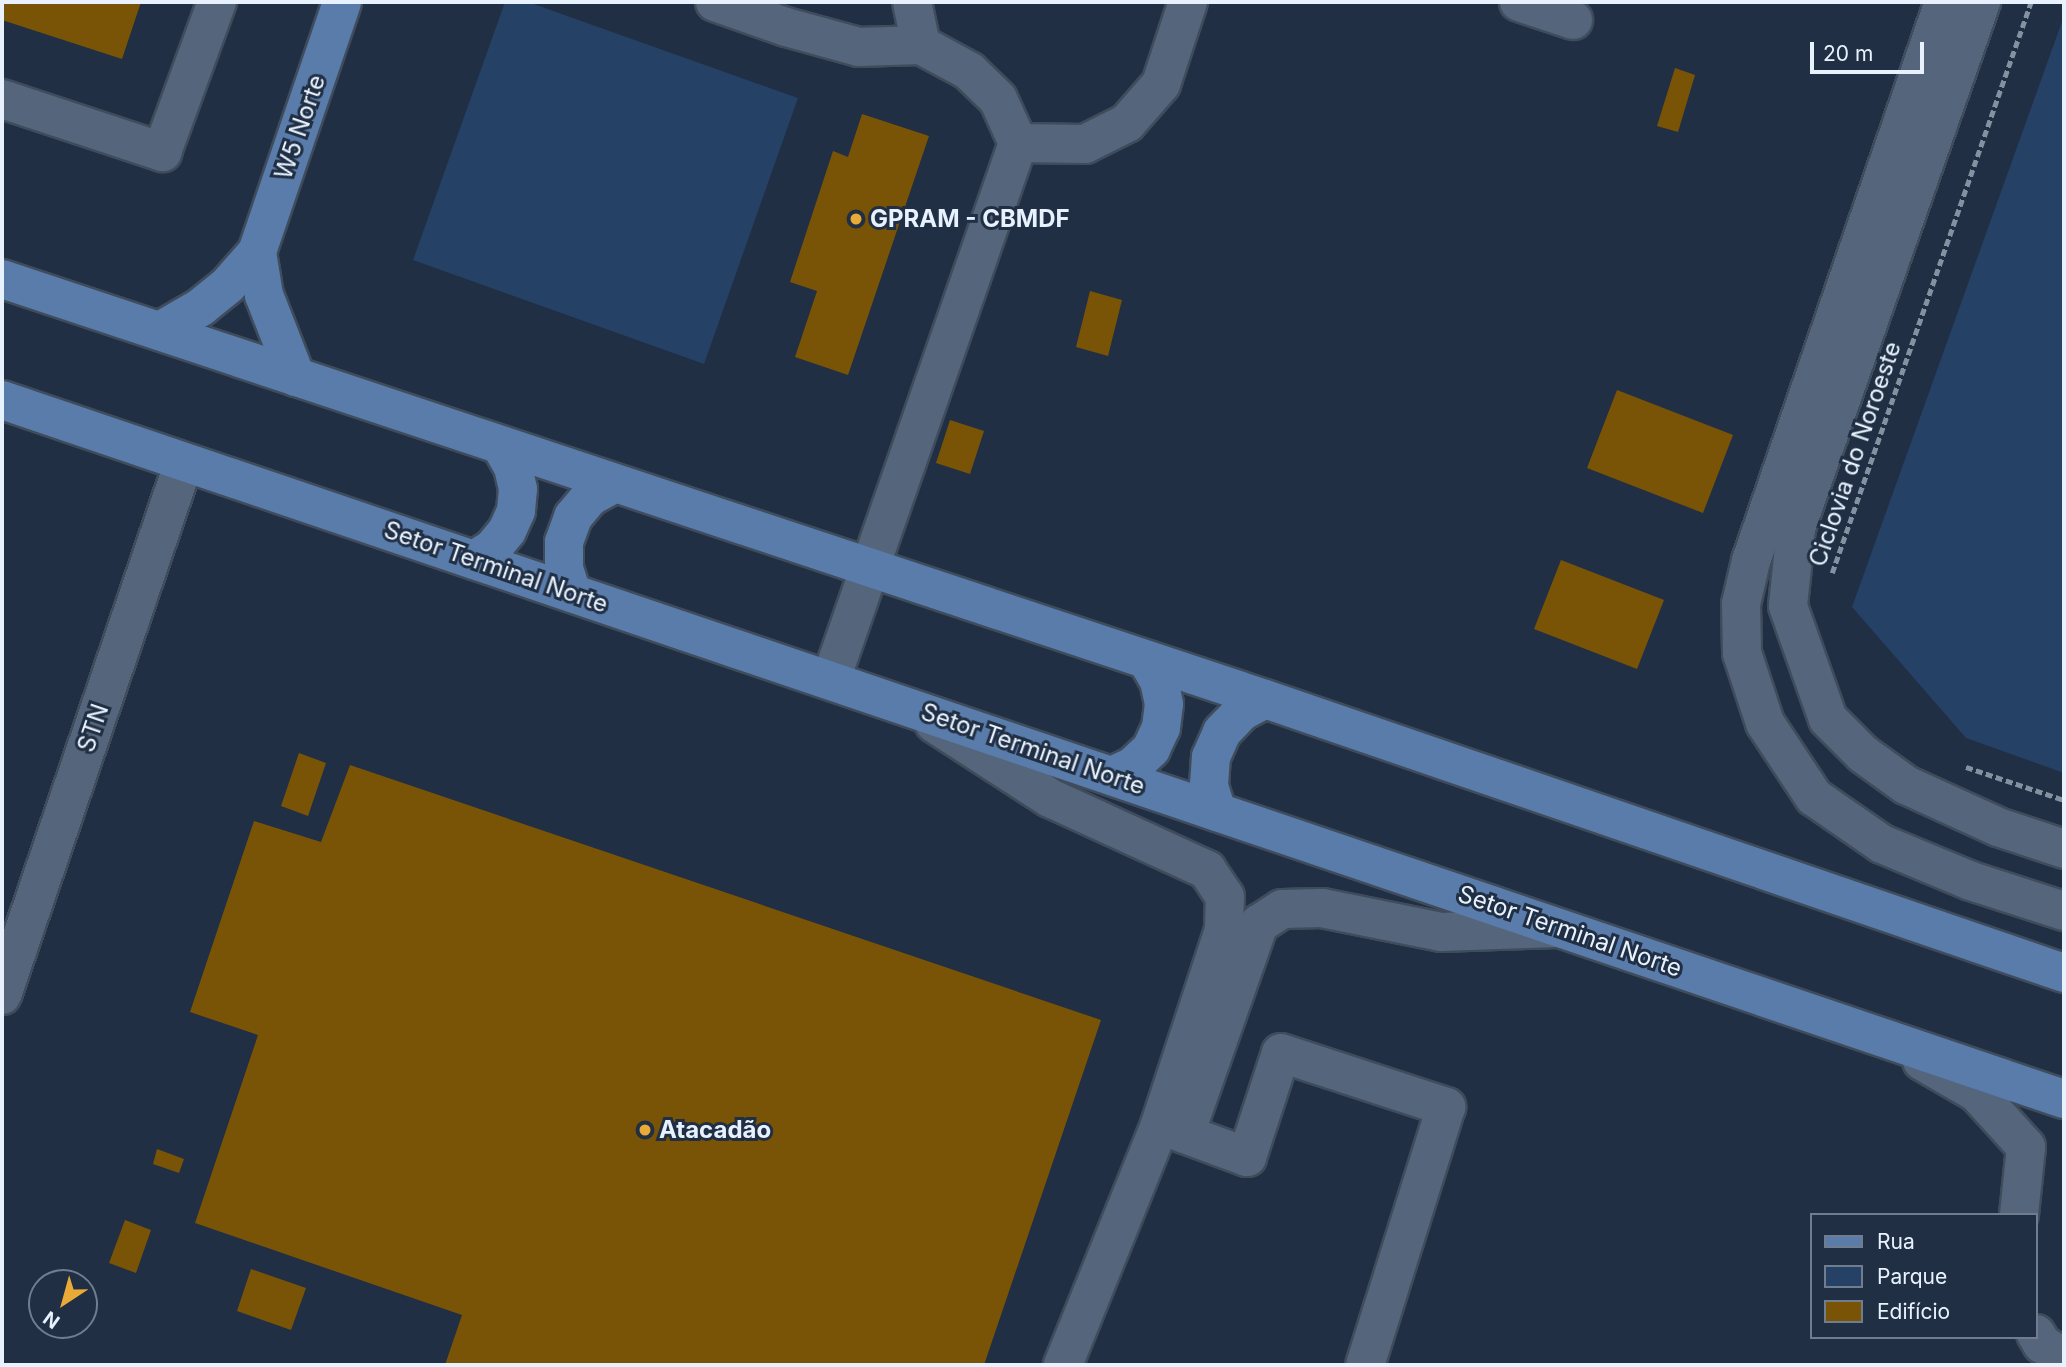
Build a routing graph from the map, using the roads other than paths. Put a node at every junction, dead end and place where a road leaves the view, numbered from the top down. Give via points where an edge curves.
1 (216, 2) edge
2 (342, 2) edge
3 (715, 2) edge
4 (912, 2) edge
5 (1188, 2) edge
6 (1519, 2) edge
7 (1944, 2) edge
8 (1981, 2) edge
9 (790, 14) edge
10 (1573, 19) dead end
11 (921, 45) junction
12 (2, 99) edge
13 (1018, 143) junction
14 (257, 252) junction
15 (2, 279) edge
16 (160, 331) junction
17 (296, 377) junction
18 (2, 400) edge
19 (502, 448) junction
20 (184, 462) junction
21 (613, 484) junction
22 (474, 560) junction
23 (869, 569) junction
24 (572, 593) junction
25 (1147, 660) junction
26 (831, 679) junction
27 (1265, 699) junction
28 (908, 707) junction
29 (1112, 776) junction
30 (1217, 812) junction
31 (2064, 849) edge
32 (2064, 911) edge
33 (1560, 928) junction
34 (2064, 973) edge
35 (2, 995) edge
36 (1877, 1035) junction
37 (2064, 1099) edge
38 (1173, 1129) junction
39 (2019, 1213) edge
40 (2038, 1338) edge
41 (2064, 1358) edge
42 (1063, 1365) edge
43 (1365, 1365) edge

1 - 12 street via 162,152
2 - 14 main road, W5 Norte
3 - 9 street
4 - 11 street
5 - 13 street via 1161,84 1127,123 1085,144
6 - 10 street
7 - 32 street via 1751,561 1741,604 1742,653 1765,723 1814,797 1882,844 1971,881
8 - 31 street via 1796,528 1788,606 1828,719 1863,754 1906,785 1998,827
9 - 11 street via 859,47
11 - 13 street via 969,71 998,99
13 - 23 street
14 - 16 main road, W5 Norte via 201,307
14 - 17 main road, W5 Norte via 264,295
15 - 16 main road
16 - 17 main road
17 - 19 main road
18 - 20 main road, Setor Terminal Norte
19 - 21 main road
19 - 22 main road via 518,489 516,511 493,548
20 - 22 main road, Setor Terminal Norte
20 - 35 street, STN
21 - 23 main road
21 - 24 main road via 590,497 573,517 564,542 564,568
22 - 24 main road, Setor Terminal Norte
23 - 25 main road
23 - 26 street
24 - 26 main road, Setor Terminal Norte
25 - 27 main road
25 - 29 main road via 1159,681 1164,704 1161,728 1151,749 1133,766
26 - 28 main road, Setor Terminal Norte
27 - 30 main road via 1241,712 1222,732 1211,757 1209,785
27 - 34 main road
28 - 29 main road, Setor Terminal Norte
28 - 38 street via 1050,798 1207,870 1225,897 1224,930
29 - 30 main road, Setor Terminal Norte
30 - 33 main road, Setor Terminal Norte
33 - 36 main road, Setor Terminal Norte
33 - 38 street via 1441,932 1322,908 1282,909 1259,924
36 - 37 main road, Setor Terminal Norte
36 - 39 street via 1977,1093 2026,1147
38 - 42 street
38 - 43 street via 1247,1157 1281,1053 1446,1107
40 - 41 street

